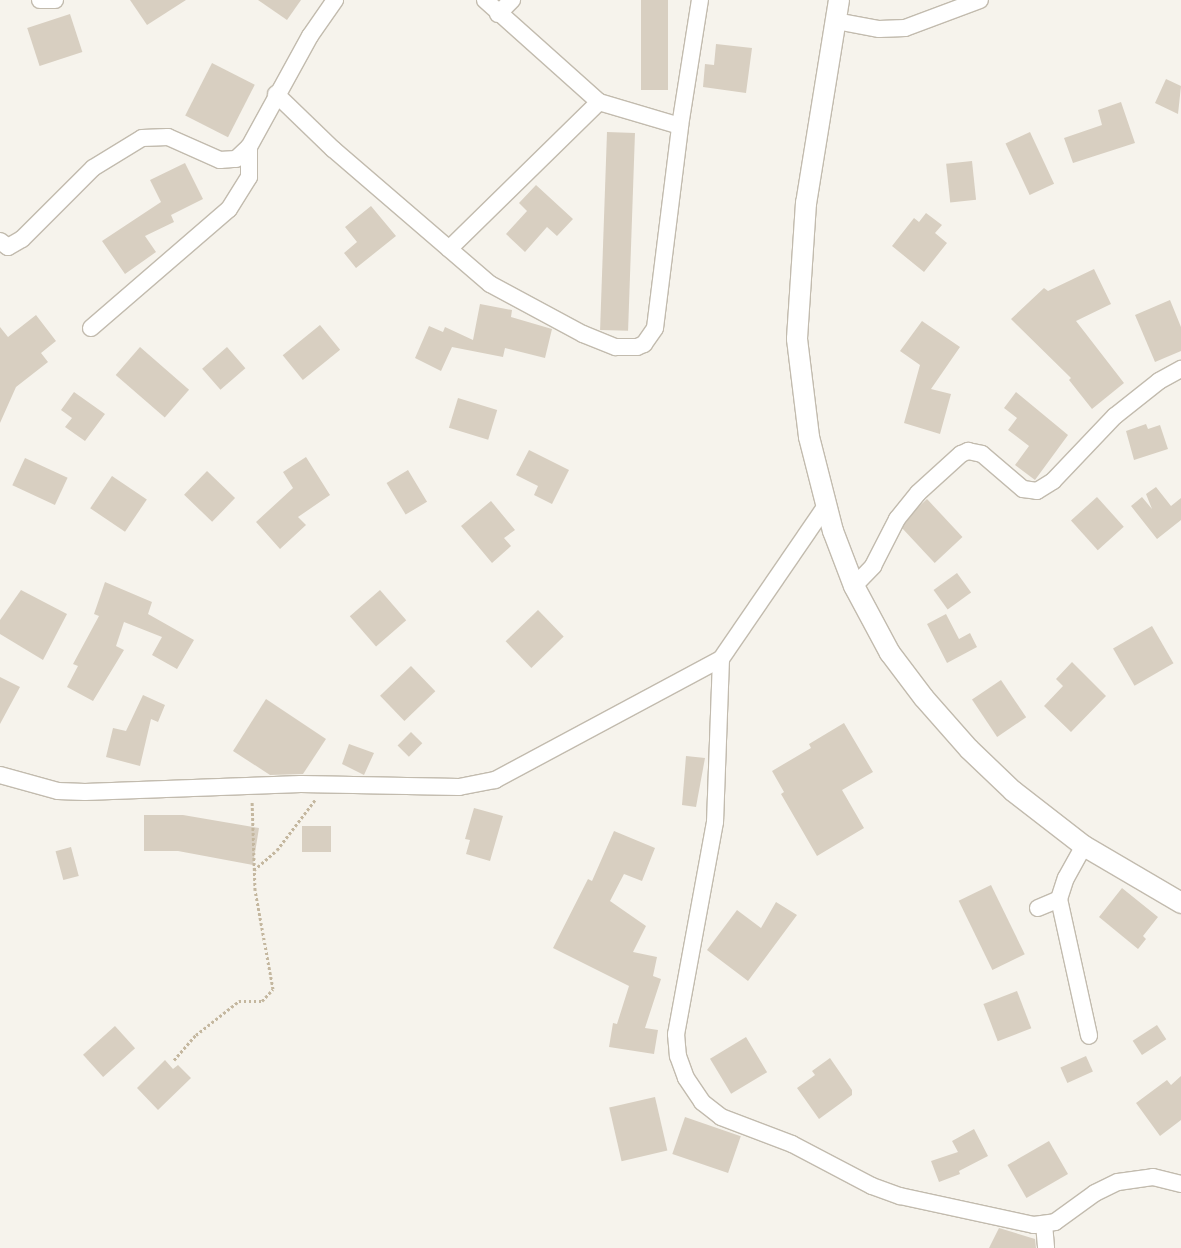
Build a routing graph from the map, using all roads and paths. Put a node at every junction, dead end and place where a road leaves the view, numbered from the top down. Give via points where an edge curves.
1 (40, 0) edge
2 (55, 0) edge
3 (335, 0) edge
4 (484, 0) edge
5 (512, 0) edge
6 (700, 0) edge
7 (840, 0) edge
8 (980, 0) edge
9 (498, 14) junction
10 (836, 21) junction
11 (276, 94) junction
12 (599, 102) junction
13 (680, 126) junction
14 (249, 147) junction
15 (0, 241) edge
16 (449, 249) junction
17 (91, 328) dead end
18 (1181, 369) edge
19 (825, 507) junction
20 (854, 586) junction
21 (721, 659) junction
22 (0, 775) edge
23 (328, 784) junction
24 (252, 788) junction
25 (1084, 846) junction
26 (254, 870) junction
27 (1059, 900) junction
28 (1181, 903) edge
29 (1038, 908) dead end
30 (1088, 1036) dead end
31 (174, 1060) dead end
32 (1181, 1184) edge
33 (1044, 1224) junction
34 (1046, 1248) edge

1 - 2 street
3 - 11 street
4 - 9 street
5 - 9 street
6 - 13 street
7 - 10 street
8 - 10 street via 905,28 879,29
9 - 12 street
10 - 19 street via 806,203 797,331 809,437
11 - 14 street
11 - 16 street via 332,149
12 - 13 street
12 - 16 street
13 - 16 street via 655,328 644,344 629,349 616,346 550,318 490,284
14 - 15 street via 236,159 226,162 168,137 142,138 93,168 16,244 6,246
14 - 17 street via 249,176 229,208
18 - 20 street via 1159,381 1115,416 1053,481 1037,491 1023,489 982,454 968,451 961,454 902,512 874,566
19 - 20 street
19 - 21 street
20 - 25 street via 890,653 962,742 1013,791
21 - 23 street via 495,780 459,787
21 - 33 street via 715,822 676,1034 678,1056 686,1078 702,1102 721,1117 792,1144 872,1186 932,1204
22 - 24 street via 58,791
23 - 24 street
23 - 26 path via 277,850
24 - 26 path
25 - 27 street via 1066,878
25 - 28 street
26 - 31 path via 262,942 273,989 262,1001 239,1001 196,1035
27 - 29 street
27 - 30 street
32 - 33 street via 1153,1177 1118,1182 1095,1193 1056,1222
33 - 34 street

